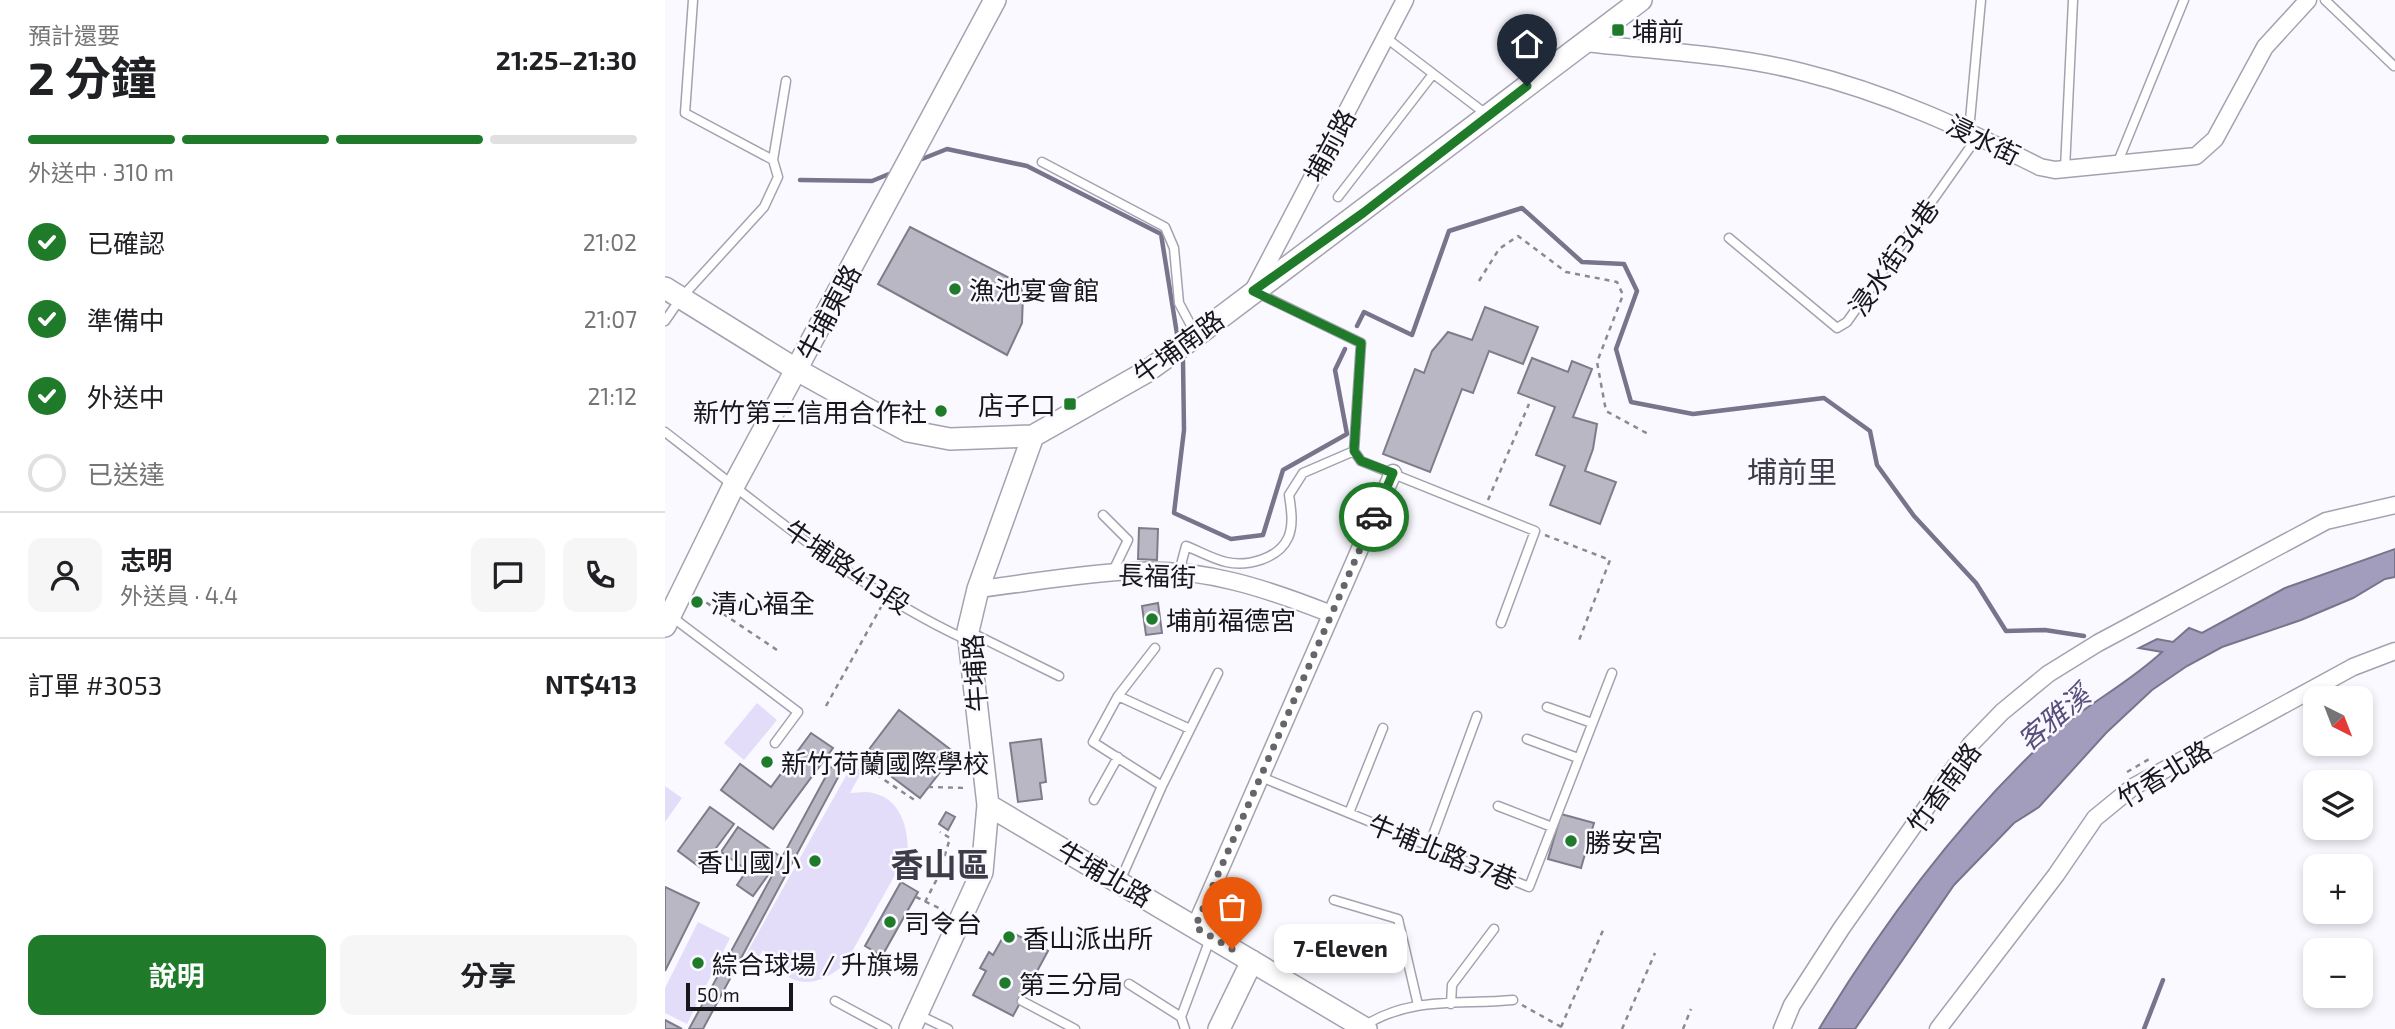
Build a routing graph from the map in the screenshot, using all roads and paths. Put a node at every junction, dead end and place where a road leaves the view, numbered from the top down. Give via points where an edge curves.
1 (693, 0) edge
2 (995, 0) edge
3 (1405, 0) edge
4 (1641, 0) edge
5 (1981, 0) edge
6 (2073, 0) edge
7 (2184, 0) edge
8 (2308, 0) edge
9 (2325, 0) edge
10 (1385, 37) junction
11 (1585, 43) junction
12 (2394, 66) edge
13 (1433, 74) junction
14 (786, 81) dead end
15 (1488, 115) junction
16 (1974, 134) junction
17 (773, 160) junction
18 (1042, 162) dead end
19 (2117, 164) junction
20 (2065, 169) junction
21 (1338, 197) dead end
22 (1729, 238) dead end
23 (1479, 281) dead end
24 (1253, 291) junction
25 (673, 293) edge
26 (665, 321) edge
27 (1196, 336) junction
28 (797, 370) junction
29 (1529, 404) dead end
30 (665, 432) edge
31 (1650, 435) dead end
32 (1033, 436) junction
33 (1354, 451) junction
34 (1393, 473) junction
35 (734, 485) junction
36 (2395, 505) edge
37 (1484, 510) junction
38 (1103, 515) dead end
39 (1535, 531) junction
40 (1178, 572) junction
41 (1112, 573) junction
42 (684, 587) junction
43 (978, 589) junction
44 (888, 595) junction
45 (1331, 614) junction
46 (667, 621) edge
47 (1501, 623) dead end
48 (967, 635) junction
49 (1578, 643) dead end
50 (1155, 648) dead end
51 (777, 650) dead end
52 (2395, 650) edge
53 (1218, 673) dead end
54 (1612, 673) dead end
55 (1059, 676) dead end
56 (1118, 696) junction
57 (826, 706) dead end
58 (1548, 707) dead end
59 (1478, 716) dead end
60 (1592, 723) junction
61 (1383, 728) dead end
62 (1190, 729) junction
63 (1527, 739) dead end
64 (775, 743) dead end
65 (1118, 757) junction
66 (1578, 758) junction
67 (878, 767) dead end
68 (1261, 776) junction
69 (1162, 786) junction
70 (928, 788) dead end
71 (987, 797) junction
72 (916, 800) dead end
73 (1094, 800) dead end
74 (1498, 806) dead end
75 (1349, 813) junction
76 (1552, 827) junction
77 (940, 832) dead end
78 (1429, 846) junction
79 (1120, 881) junction
80 (916, 897) dead end
81 (1334, 900) dead end
82 (925, 902) junction
83 (960, 918) junction
84 (1604, 928) dead end
85 (1494, 929) dead end
86 (1203, 932) junction
87 (1655, 953) dead end
88 (1252, 961) junction
89 (1129, 984) dead end
90 (1513, 1000) joint
91 (835, 1001) dead end
92 (1022, 1001) dead end
93 (1451, 1004) junction
94 (1418, 1005) junction
95 (1691, 1009) dead end
96 (1181, 1017) junction
97 (913, 1021) edge
98 (1061, 1026) edge
99 (1365, 1028) edge
100 (1563, 1028) edge
101 (887, 1029) edge
102 (948, 1029) edge
103 (1075, 1029) edge
104 (1185, 1029) edge
105 (1219, 1029) edge
106 (1622, 1029) edge
107 (1683, 1029) edge
108 (1782, 1029) edge
109 (1937, 1029) edge

1 - 17 lane via 685,113
2 - 28 street, 牛埔東路
3 - 10 street, 埔前路
4 - 11 street, 牛埔南路
5 - 16 lane
6 - 20 lane
7 - 19 lane
8 - 19 street, 浸水街 via 2265,47 2215,139 2196,156
9 - 12 lane
10 - 13 lane
10 - 24 street, 埔前路
11 - 15 street, 牛埔南路
11 - 16 street, 浸水街 via 1800,71 1873,92
13 - 15 lane
13 - 21 lane
14 - 17 lane
15 - 24 street, 牛埔南路 via 1363,213
16 - 20 street, 浸水街 via 2040,167
16 - 22 lane, 浸水街34巷 via 1847,322 1837,328
17 - 25 lane via 778,177 764,207
18 - 27 lane via 1164,227 1174,248 1179,303
19 - 20 street, 浸水街
23 - 31 path via 1499,249 1518,236 1566,272 1617,282 1623,295 1597,362 1606,411
24 - 27 street, 牛埔南路
24 - 33 lane via 1361,343
25 - 26 lane
25 - 28 street, 牛埔南路
27 - 32 street, 牛埔南路 via 1146,372
28 - 32 street, 牛埔南路 via 908,431 950,439
28 - 35 street, 牛埔東路
29 - 37 path
30 - 35 lane, 牛埔路413段
32 - 43 street, 牛埔路
33 - 34 lane via 1361,461
33 - 40 lane via 1303,473 1289,495 1288,538 1272,556 1250,564 1226,562 1186,546
34 - 37 lane
34 - 45 street
35 - 42 street, 牛埔東路
35 - 44 lane, 牛埔路413段 via 843,568
36 - 108 street, 竹香南路 via 2326,521 2098,643 2002,712 1971,744 1841,929 1792,1005
37 - 39 lane
38 - 41 lane via 1128,540
39 - 47 lane
39 - 49 path via 1610,560
40 - 41 street, 長福街
40 - 45 street, 長福街 via 1256,586
41 - 43 street, 長福街
42 - 46 street, 牛埔東路
42 - 51 path
43 - 48 street, 牛埔路
44 - 48 lane, 牛埔路413段 via 936,626
44 - 57 path
45 - 68 street
46 - 64 lane via 798,712
48 - 55 lane, 牛埔路413段
48 - 71 street, 牛埔路
50 - 56 lane
52 - 109 street, 竹香北路 via 2353,667 2133,787 2104,810
53 - 62 lane
54 - 60 lane, 牛埔北路37巷
56 - 62 lane
56 - 65 lane via 1093,741
58 - 60 lane
59 - 78 lane
60 - 66 lane, 牛埔北路37巷
61 - 75 lane
62 - 69 lane
63 - 66 lane
65 - 69 lane
65 - 73 lane
66 - 76 lane, 牛埔北路37巷
67 - 72 path via 874,773
68 - 75 lane, 牛埔北路37巷
68 - 86 street
69 - 79 lane
70 - 71 path
71 - 79 street, 牛埔北路
71 - 83 street, 牛埔路 via 982,872
74 - 76 lane
75 - 78 lane, 牛埔北路37巷
76 - 78 lane, 牛埔北路37巷 via 1529,887
77 - 82 path via 950,838
79 - 86 street, 牛埔北路
80 - 82 path
81 - 94 lane via 1398,919
82 - 83 path
83 - 97 street, 牛埔路
84 - 100 path
85 - 93 lane via 1452,985
86 - 88 street, 牛埔北路
86 - 96 lane
87 - 106 path
88 - 99 street, 牛埔北路
88 - 105 street
89 - 96 lane
90 - 93 lane
90 - 100 path
91 - 101 lane
92 - 98 lane
93 - 94 lane
94 - 99 lane via 1382,1015
95 - 107 path
96 - 104 lane
97 - 102 lane
98 - 103 lane

